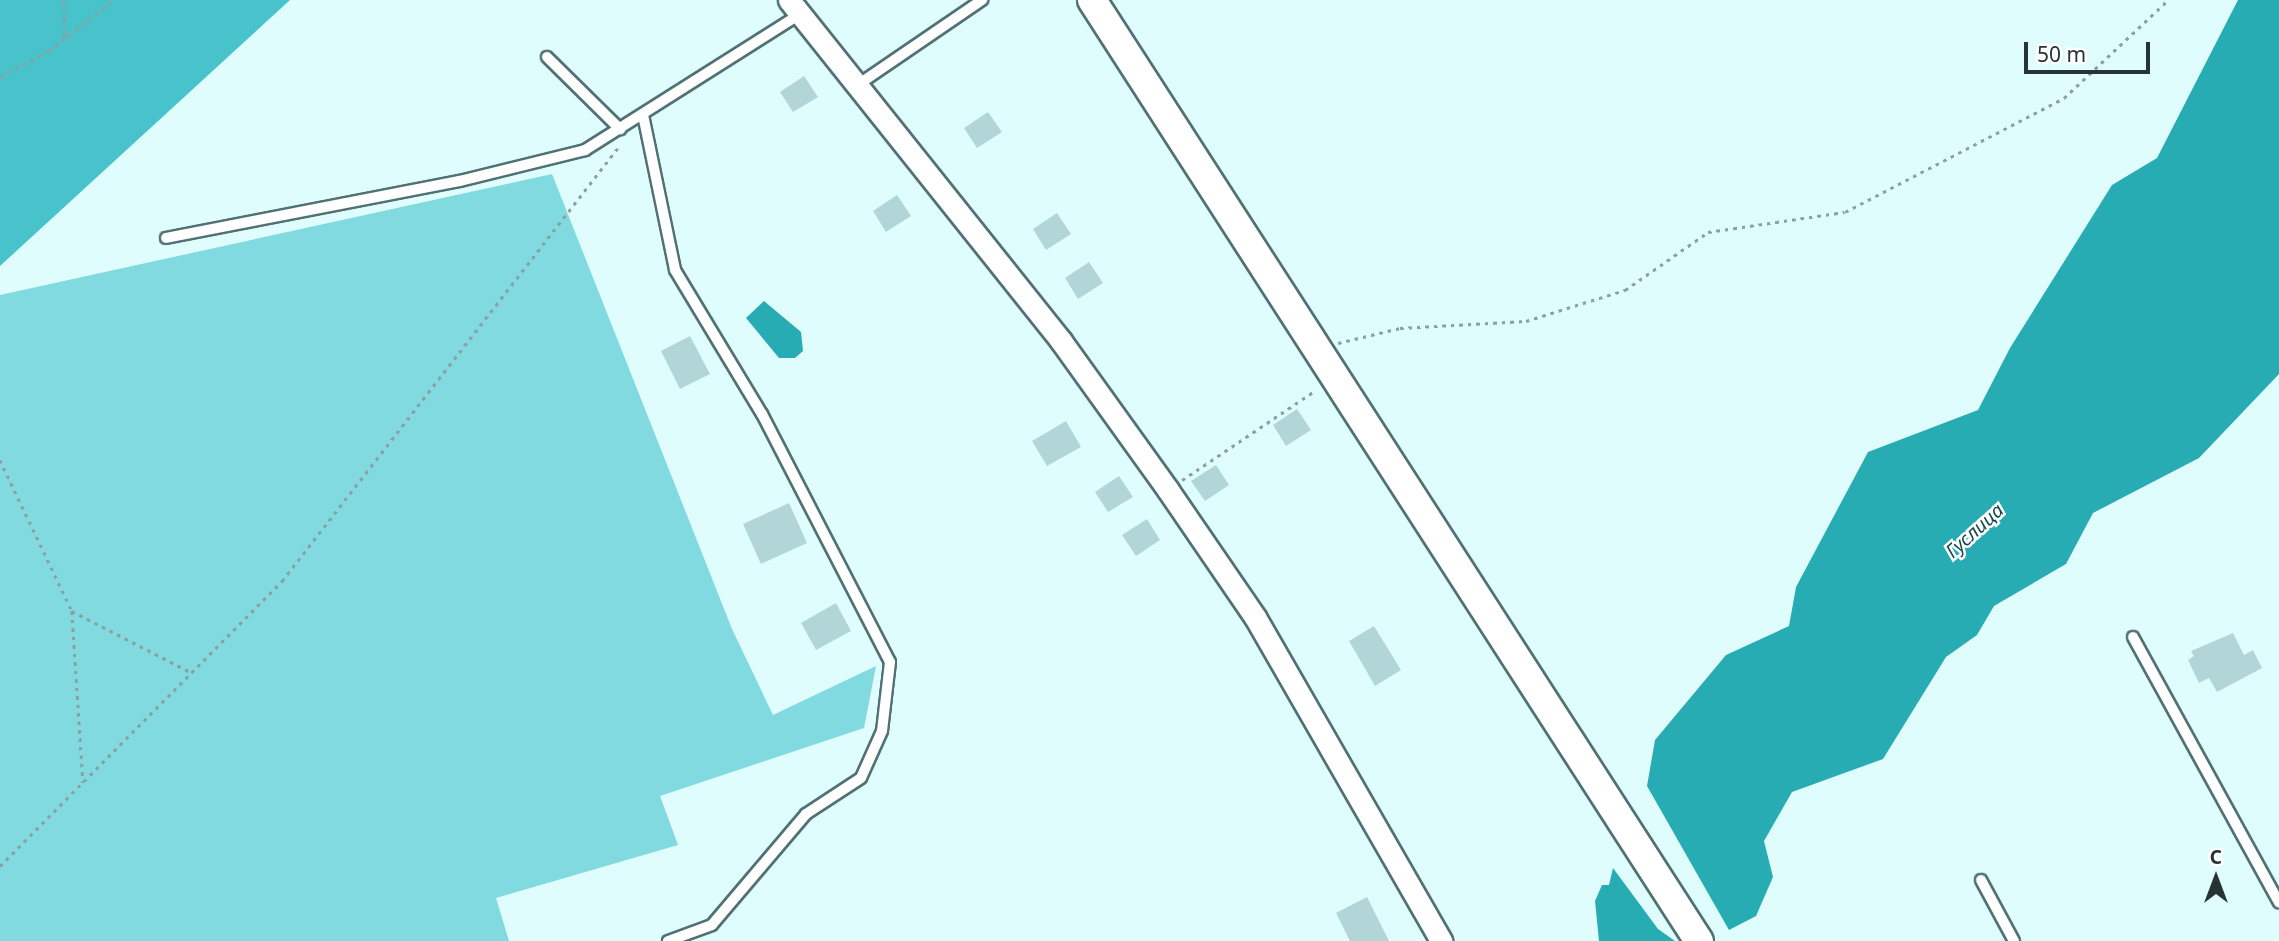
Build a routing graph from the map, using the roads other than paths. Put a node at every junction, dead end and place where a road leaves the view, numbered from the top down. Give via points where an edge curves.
1 (982, 0) edge
2 (1093, 0) edge
3 (795, 7) edge
4 (547, 57) dead end
5 (856, 86) junction
6 (643, 115) junction
7 (620, 128) junction
8 (166, 238) dead end
9 (2133, 637) dead end
10 (1981, 880) dead end
11 (2279, 903) edge
12 (668, 941) edge
13 (1441, 941) edge
14 (1699, 941) edge
15 (2014, 941) edge

1 - 5 lane
2 - 14 main road
3 - 5 street
3 - 6 lane
4 - 7 lane
5 - 13 street via 1061,341 1255,617
6 - 7 lane
6 - 12 lane via 675,270 762,414 890,662 881,731 861,778 806,814 712,925
7 - 8 lane via 585,150 460,181
9 - 11 lane
10 - 15 lane

